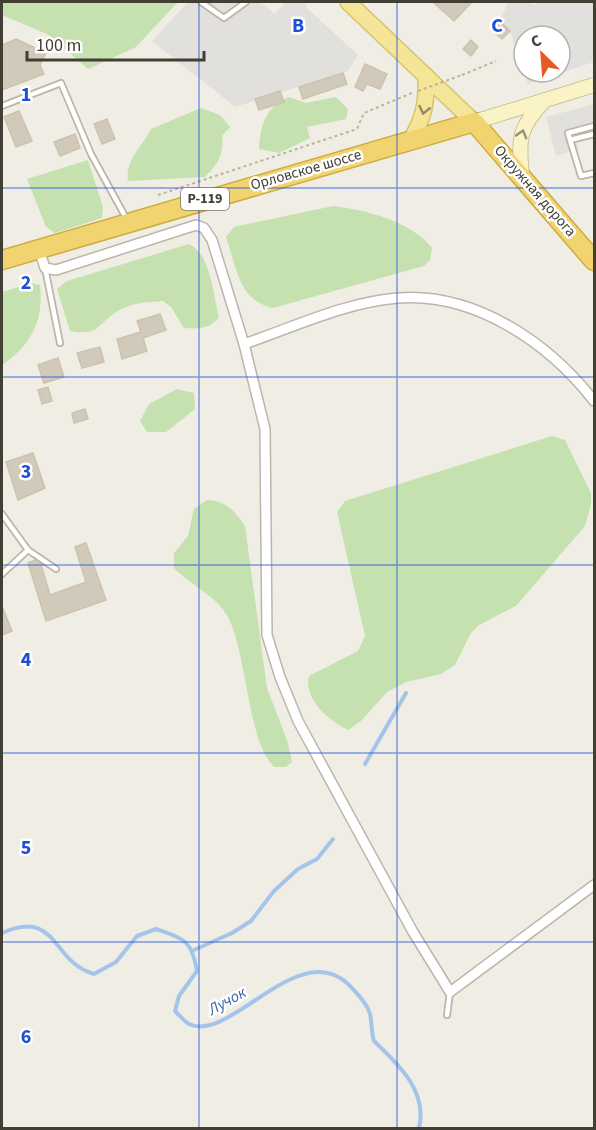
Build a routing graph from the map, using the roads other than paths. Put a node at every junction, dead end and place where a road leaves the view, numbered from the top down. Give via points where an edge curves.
1 (201, 2) edge
2 (246, 2) edge
3 (348, 2) edge
4 (426, 76) junction
5 (594, 85) edge
6 (545, 100) junction
7 (2, 106) edge
8 (474, 122) junction
9 (594, 126) edge
10 (594, 134) edge
11 (570, 140) junction
12 (410, 141) junction
13 (594, 172) edge
14 (522, 174) junction
15 (128, 221) junction
16 (39, 249) junction
17 (2, 260) edge
18 (594, 261) edge
19 (45, 268) junction
20 (60, 343) dead end
21 (244, 344) junction
22 (594, 401) edge
23 (2, 514) edge
24 (28, 550) junction
25 (56, 569) dead end
26 (2, 574) edge
27 (594, 885) edge
28 (450, 992) junction
29 (447, 1015) dead end

1 - 2 lane via 224,18
3 - 4 main road
4 - 8 main road
4 -> 12 main road via 427,104
5 - 6 main road
6 - 8 main road
14 -> 6 main road via 521,131
7 - 15 lane via 61,83 91,154
8 - 12 highway, Орловское шоссе / Р-119
8 - 14 highway, Окружная дорога
9 - 11 lane via 568,133
10 - 11 lane
11 - 13 lane via 581,176
12 - 15 highway, Орловское шоссе / Р-119
14 - 18 highway, Окружная дорога
15 - 16 highway, Орловское шоссе / Р-119
16 - 17 highway, Орловское шоссе / Р-119
16 - 19 street
19 - 20 lane
19 - 21 street via 56,270 196,225 204,228 212,240
21 - 22 street via 358,305 399,298 438,301 474,310 509,325 546,351
21 - 28 street via 266,429 267,635 280,677 298,721
23 - 24 lane
24 - 25 lane
24 - 26 lane
27 - 28 street
28 - 29 lane

